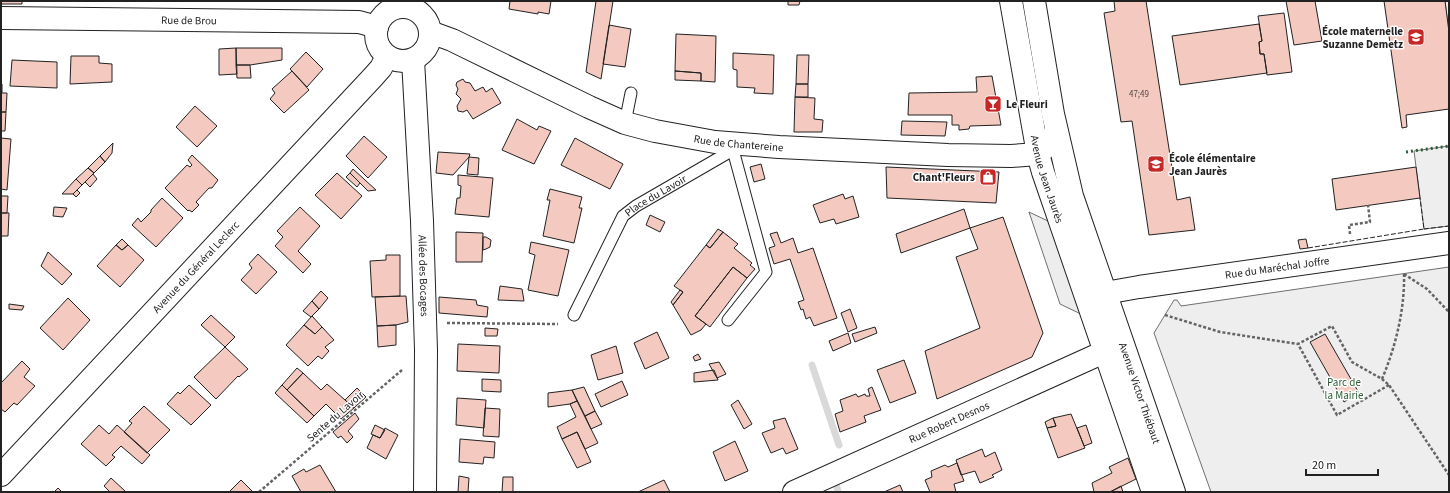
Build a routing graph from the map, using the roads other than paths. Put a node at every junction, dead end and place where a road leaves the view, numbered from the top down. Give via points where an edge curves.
1 (1011, 1) edge
2 (1034, 1) edge
3 (402, 4) edge
4 (1, 18) edge
5 (377, 27) junction
6 (430, 32) junction
7 (387, 56) junction
8 (413, 60) junction
9 (631, 93) dead end
10 (625, 123) junction
11 (1056, 131) junction
12 (738, 147) junction
13 (1038, 154) junction
14 (1449, 243) edge
15 (1105, 293) junction
16 (574, 315) road end
17 (728, 320) dead end
18 (1104, 352) junction
19 (1137, 387) junction
20 (1, 475) edge
21 (425, 492) edge
22 (794, 492) edge
23 (1153, 492) edge
24 (1174, 492) edge

1 - 13 street, Avenue Jean Jaurès
2 - 11 street, Avenue Jean Jaurès
3 - 5 street via 387,13
3 - 6 street via 424,17
4 - 5 street, Rue de Brou via 359,22
5 - 7 street via 378,43
6 - 8 street via 428,46
6 - 10 street, Rue de Chantereine via 452,40
7 - 8 street via 393,60
7 - 20 street, Avenue du Général Leclerc via 382,68
8 - 21 street, Allée des Bocages via 425,322
9 - 10 lane
10 - 12 street, Rue de Chantereine
11 - 13 street via 1049,144
11 - 15 street, Avenue Jean Jaurès via 1072,196
12 - 13 street, Rue de Chantereine via 948,156
12 - 16 lane, Place du Lavoir via 623,216
12 - 17 lane via 766,272
13 - 18 street, Avenue Jean Jaurès
14 - 15 street, Rue du Maréchal Joffre
15 - 19 street, Avenue Victor Thiébaut
18 - 19 street via 1119,360 1125,380
18 - 22 street, Rue Robert Desnos
18 - 23 street, Avenue Victor Thiébaut
19 - 24 street, Avenue Victor Thiébaut

